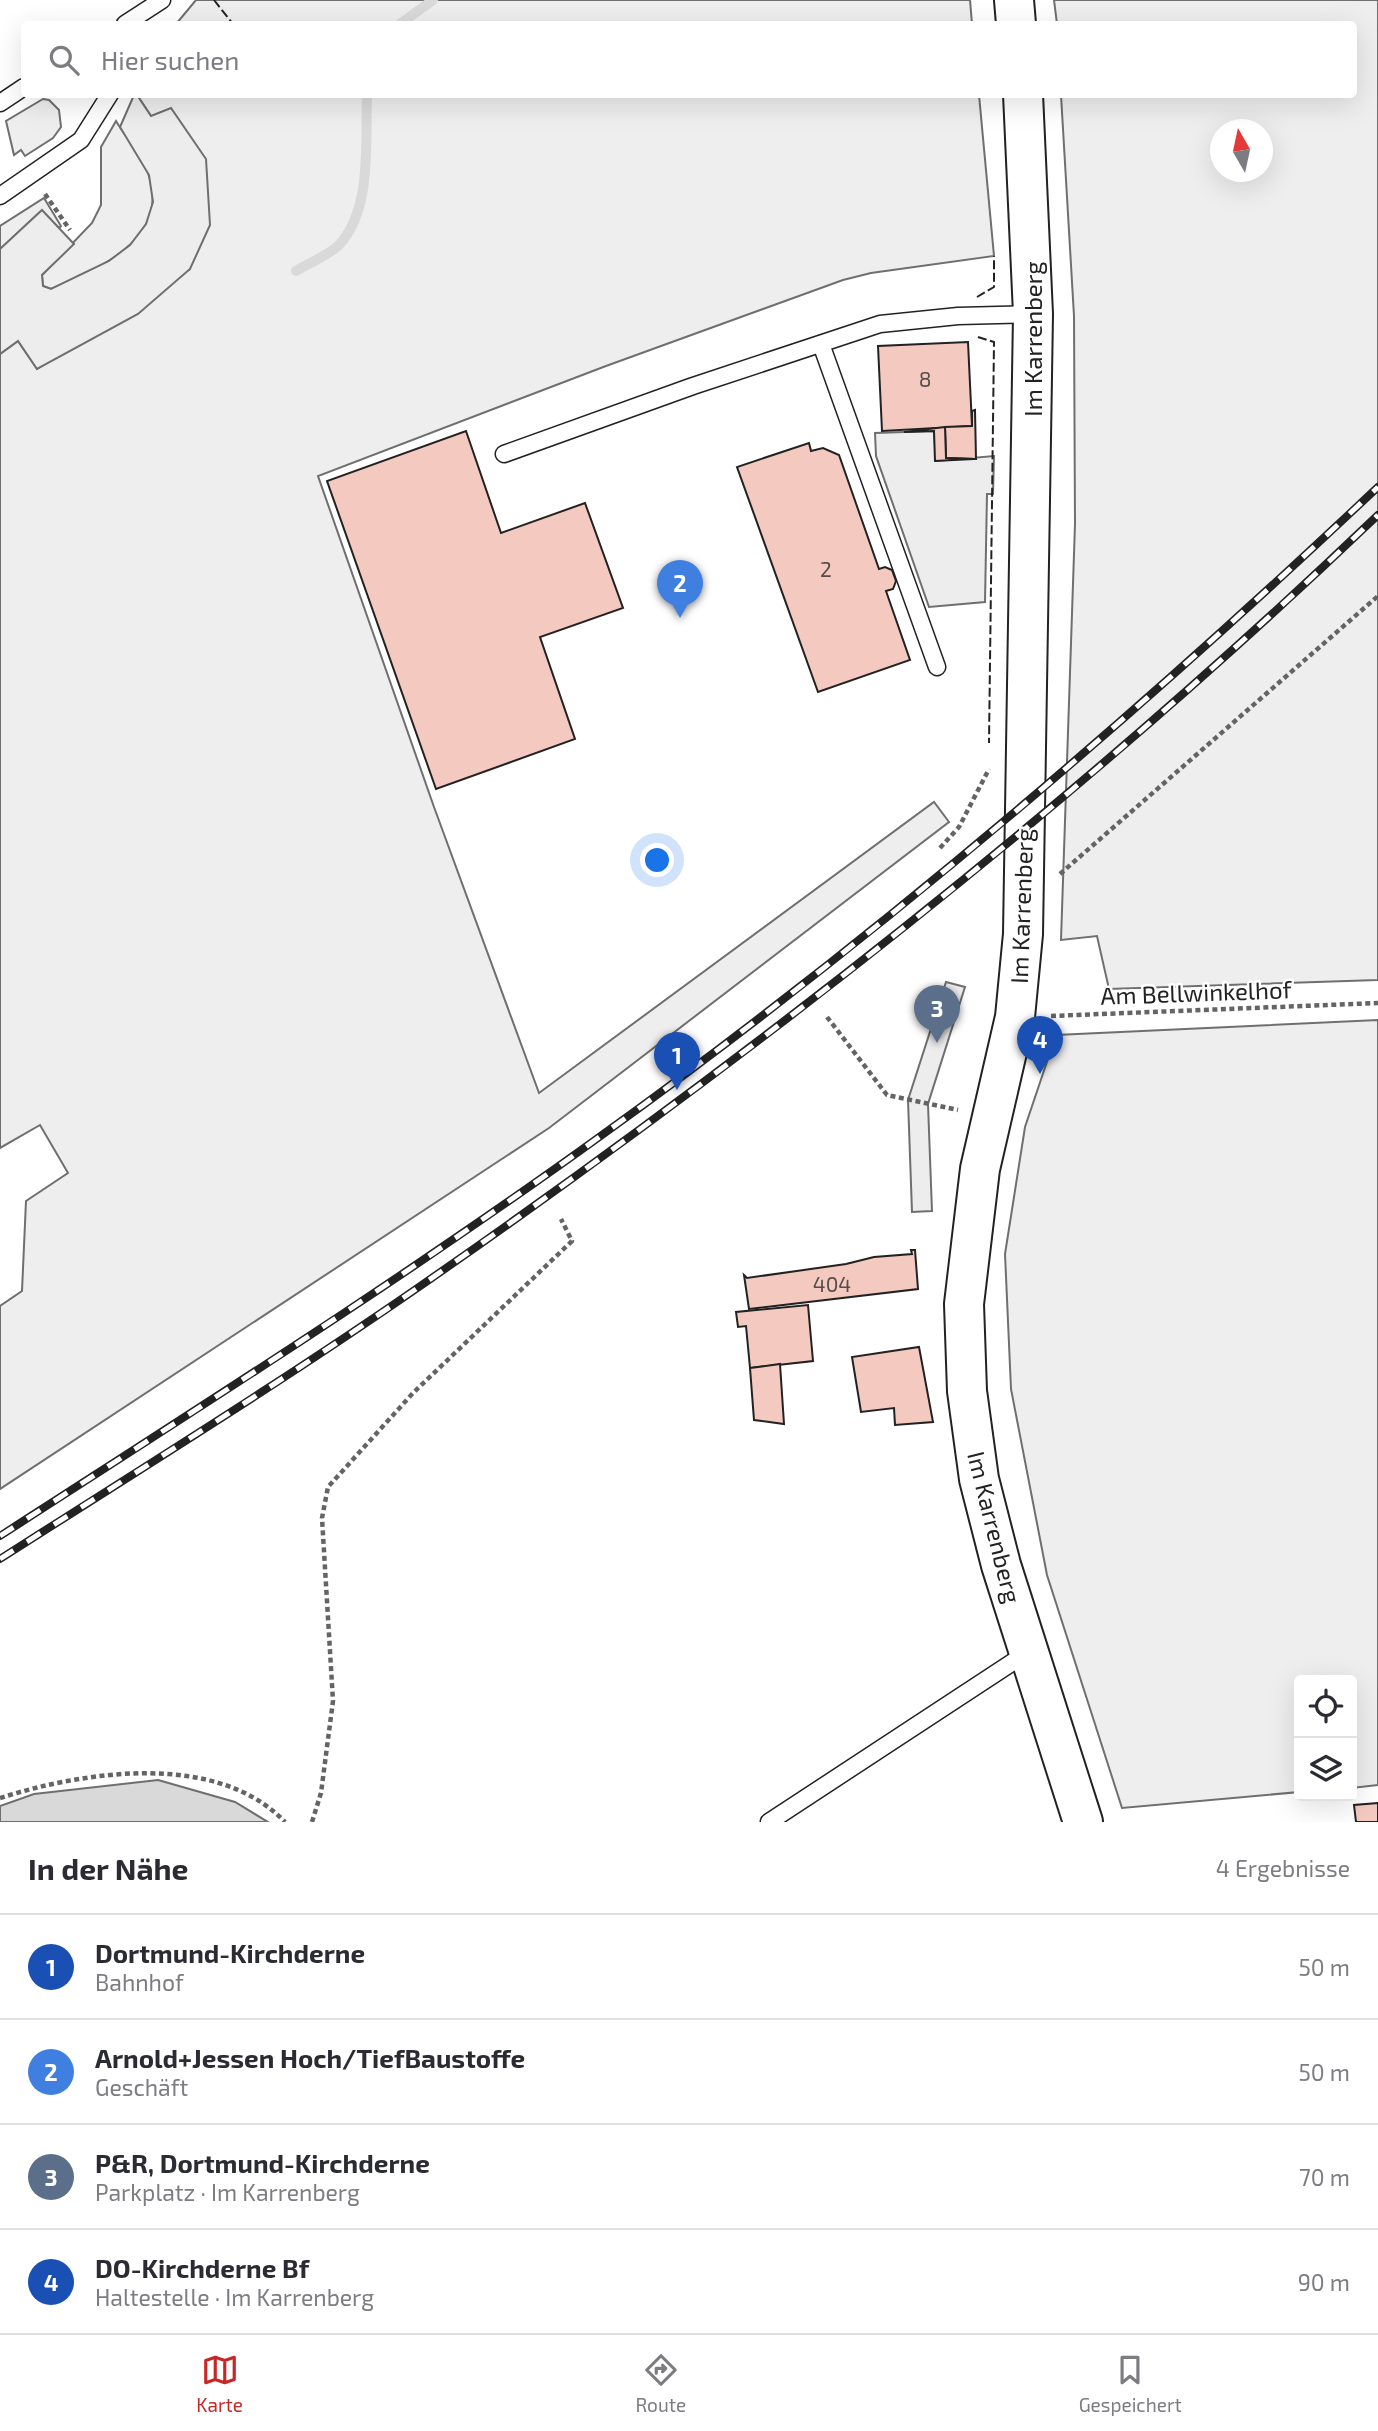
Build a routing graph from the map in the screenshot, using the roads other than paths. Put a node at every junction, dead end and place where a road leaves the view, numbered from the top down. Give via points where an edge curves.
1 (1014, 0) edge
2 (159, 3) edge
3 (130, 21) edge
4 (148, 21) edge
5 (1016, 21) edge
6 (21, 90) edge
7 (107, 98) edge
8 (1023, 98) edge
9 (0, 103) edge
10 (0, 196) edge
11 (1033, 314) junction
12 (821, 344) junction
13 (504, 454) dead end
14 (937, 667) dead end
15 (1030, 1651) junction
16 (769, 1822) edge
17 (1083, 1822) edge

1 - 5 street
2 - 3 lane
2 - 4 lane
6 - 9 lane
7 - 10 lane via 81,140
8 - 11 street, Im Karrenberg
11 - 12 lane via 880,324
11 - 15 street, Im Karrenberg via 1024,906 1016,1017 980,1169 964,1304 967,1391 979,1479
12 - 13 lane
12 - 14 lane
15 - 16 lane
15 - 17 street, Im Karrenberg

